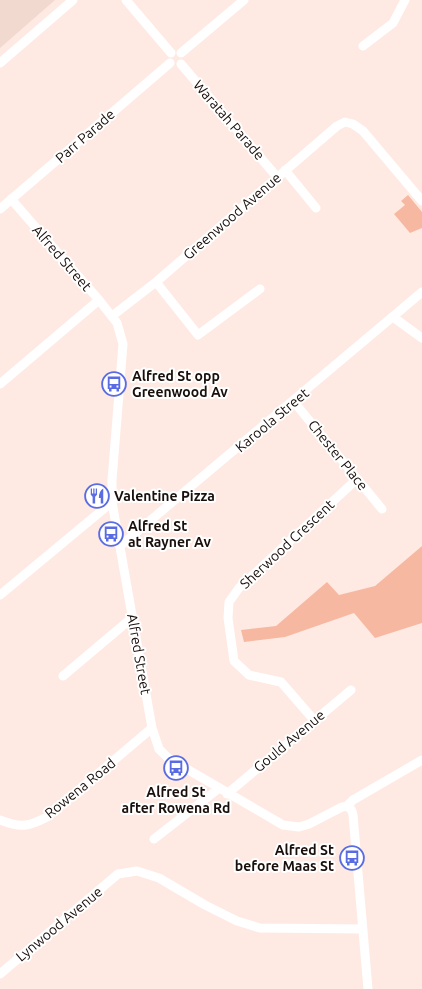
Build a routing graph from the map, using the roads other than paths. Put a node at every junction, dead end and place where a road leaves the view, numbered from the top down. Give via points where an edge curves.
1 (73, 0) edge
2 (126, 0) edge
3 (244, 0) edge
4 (404, 0) edge
5 (363, 46) dead end
6 (171, 53) junction
7 (181, 53) junction
8 (0, 63) edge
9 (170, 63) junction
10 (181, 64) junction
11 (285, 170) junction
12 (277, 177) junction
13 (11, 199) junction
14 (422, 201) edge
15 (316, 208) dead end
16 (0, 209) edge
17 (156, 282) junction
18 (260, 289) dead end
19 (422, 292) edge
20 (99, 300) junction
21 (112, 316) junction
22 (393, 317) junction
23 (422, 338) edge
24 (0, 384) edge
25 (294, 402) junction
26 (357, 479) junction
27 (112, 502) junction
28 (382, 509) dead end
29 (120, 546) junction
30 (0, 595) edge
31 (133, 617) junction
32 (63, 676) dead end
33 (351, 690) dead end
34 (314, 720) junction
35 (152, 728) junction
36 (422, 760) edge
37 (218, 788) junction
38 (227, 794) junction
39 (347, 806) junction
40 (0, 820) edge
41 (154, 839) dead end
42 (363, 929) junction
43 (0, 974) edge
44 (368, 989) edge

1 - 8 street
2 - 6 street
3 - 7 street
4 - 5 street via 393,23
6 - 7 street
6 - 9 street via 168,56
7 - 10 street
9 - 10 street
9 - 13 street, Parr Parade
10 - 12 street, Waratah Parade
11 - 12 street, Greenwood Avenue
11 - 14 street, Greenwood Avenue via 345,122 363,131
11 - 15 street
12 - 17 street, Greenwood Avenue
13 - 16 street, Parr Parade
13 - 20 street, Alfred Street
17 - 18 street via 198,335
17 - 21 street, Greenwood Avenue
19 - 22 street, Karoola Street
20 - 21 street, Alfred Street
20 - 24 street
21 - 27 street, Alfred Street via 120,331 123,348
22 - 23 street
22 - 25 street, Karoola Street
25 - 26 street, Chester Place
25 - 29 street, Karoola Street
26 - 28 street, Chester Place
26 - 34 street, Sherwood Crescent via 239,588 229,602 234,661 249,675 281,682
27 - 29 street, Alfred Street
27 - 30 street
29 - 31 street, Alfred Street
31 - 32 street
31 - 35 street, Alfred Street
33 - 34 street, Gould Avenue
34 - 38 street, Gould Avenue
35 - 37 street, Alfred Street via 163,754
35 - 40 street, Rowena Road via 47,817 32,825
36 - 39 street, Alfred Street
37 - 38 street, Alfred Street
37 - 41 street
38 - 39 street, Alfred Street via 288,826 310,824
39 - 42 street via 353,815
42 - 43 street, Lynwood Avenue via 260,928 237,921 159,878 137,871 118,874
42 - 44 street

